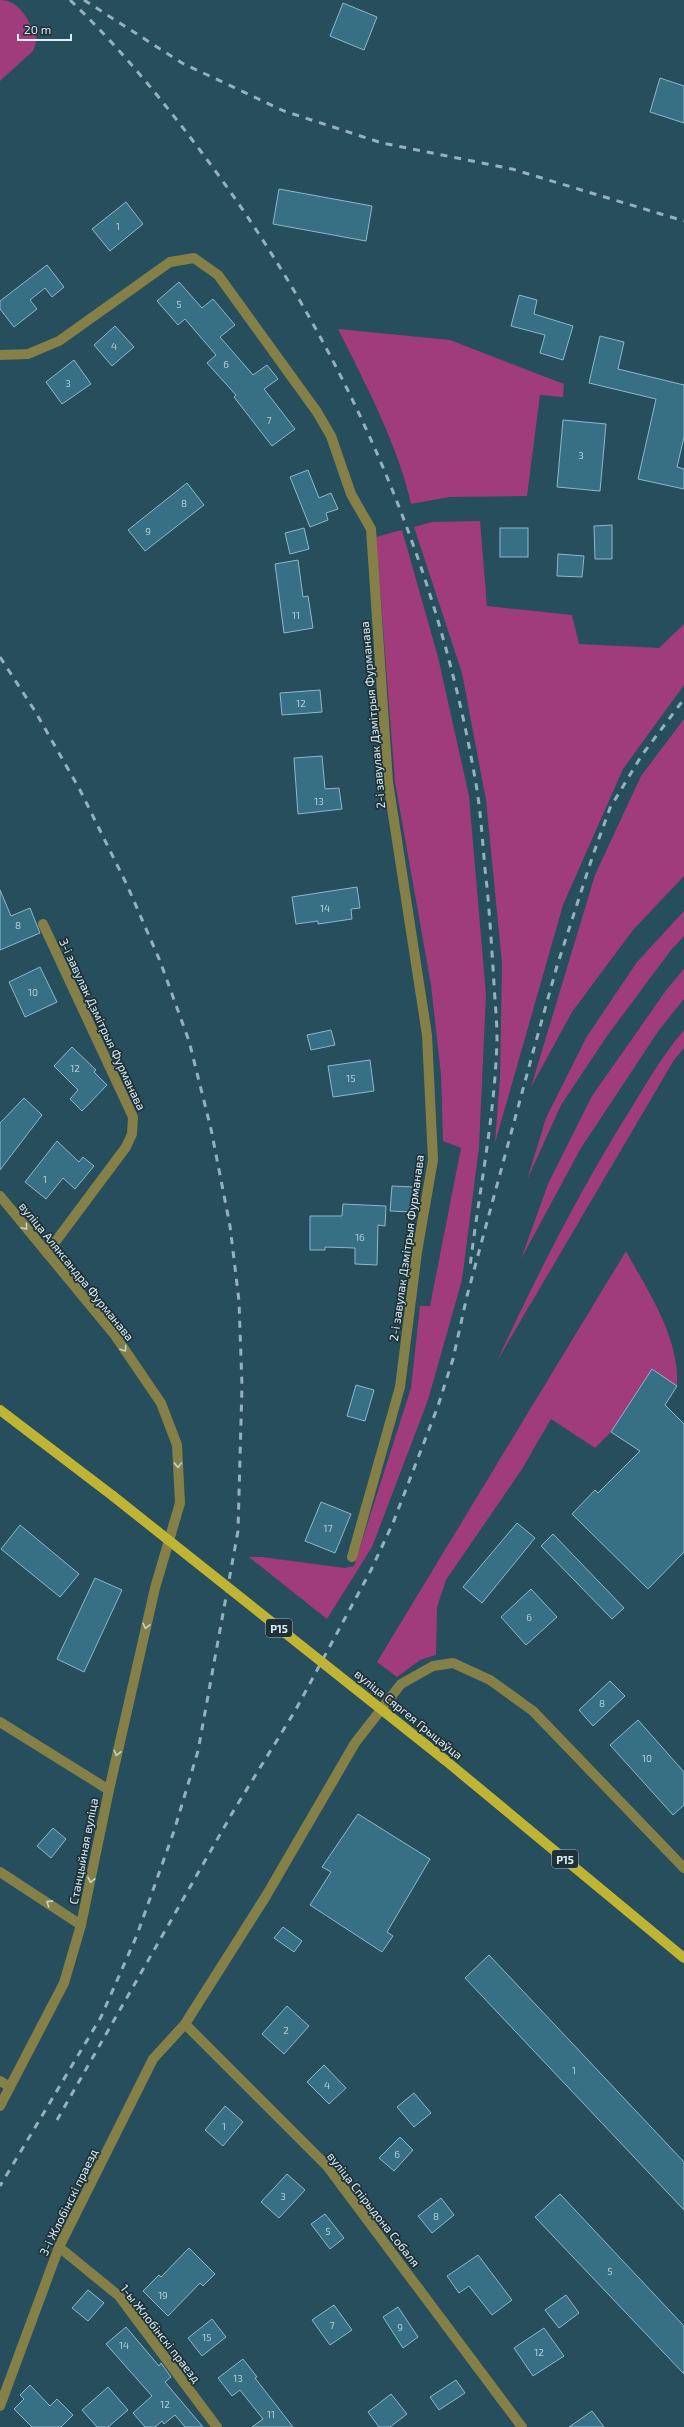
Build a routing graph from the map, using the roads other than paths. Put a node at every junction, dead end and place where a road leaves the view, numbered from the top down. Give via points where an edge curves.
1 (0, 356) edge
2 (43, 924) dead end
3 (0, 1196) edge
4 (47, 1253) junction
5 (0, 1410) edge
6 (352, 1557) dead end
7 (155, 1588) joint
8 (0, 1722) edge
9 (109, 1790) junction
10 (684, 1868) edge
11 (0, 1872) edge
12 (81, 1925) junction
13 (684, 1958) edge
14 (185, 2024) junction
15 (0, 2081) edge
16 (10, 2087) junction
17 (0, 2106) edge
18 (59, 2247) junction
19 (0, 2406) edge
20 (218, 2427) edge
21 (522, 2427) edge

1 - 6 street, 2-і завулак Дзмітрыя Фурманава via 28,354 59,341 170,262 194,258 218,275 318,412 331,436 351,494 371,529 388,782 427,1035 433,1160 417,1252 400,1387
2 - 4 street, 3-і завулак Дзмітрыя Фурманава via 133,1117 132,1134 126,1147
3 -> 4 street, вуліца Аляксандра Фурманава
4 -> 7 street, вуліца Аляксандра Фурманава via 126,1352 161,1403 177,1445 180,1503
5 - 13 main road, вуліца Сяргея Грыцаўца / Р15, bridge via 113,1496 446,1760
7 -> 9 street, Станцыйная вуліца
8 - 9 street
9 -> 12 street, Станцыйная вуліца
10 - 14 street, 3-і Жлобінскі праезд via 533,1711 490,1680 453,1663 433,1666 401,1684 355,1743 266,1896
12 -> 11 street
12 - 16 street, Станцыйная вуліца via 64,1983
14 - 18 street, 3-і Жлобінскі праезд via 153,2059
14 - 21 street, вуліца Спірыдона Собаля via 327,2166
15 - 16 street
16 - 17 street, Станцыйная вуліца
18 - 19 street, 3-і Жлобінскі праезд
18 - 20 street, 1-ы Жлобінскі праезд via 119,2296

